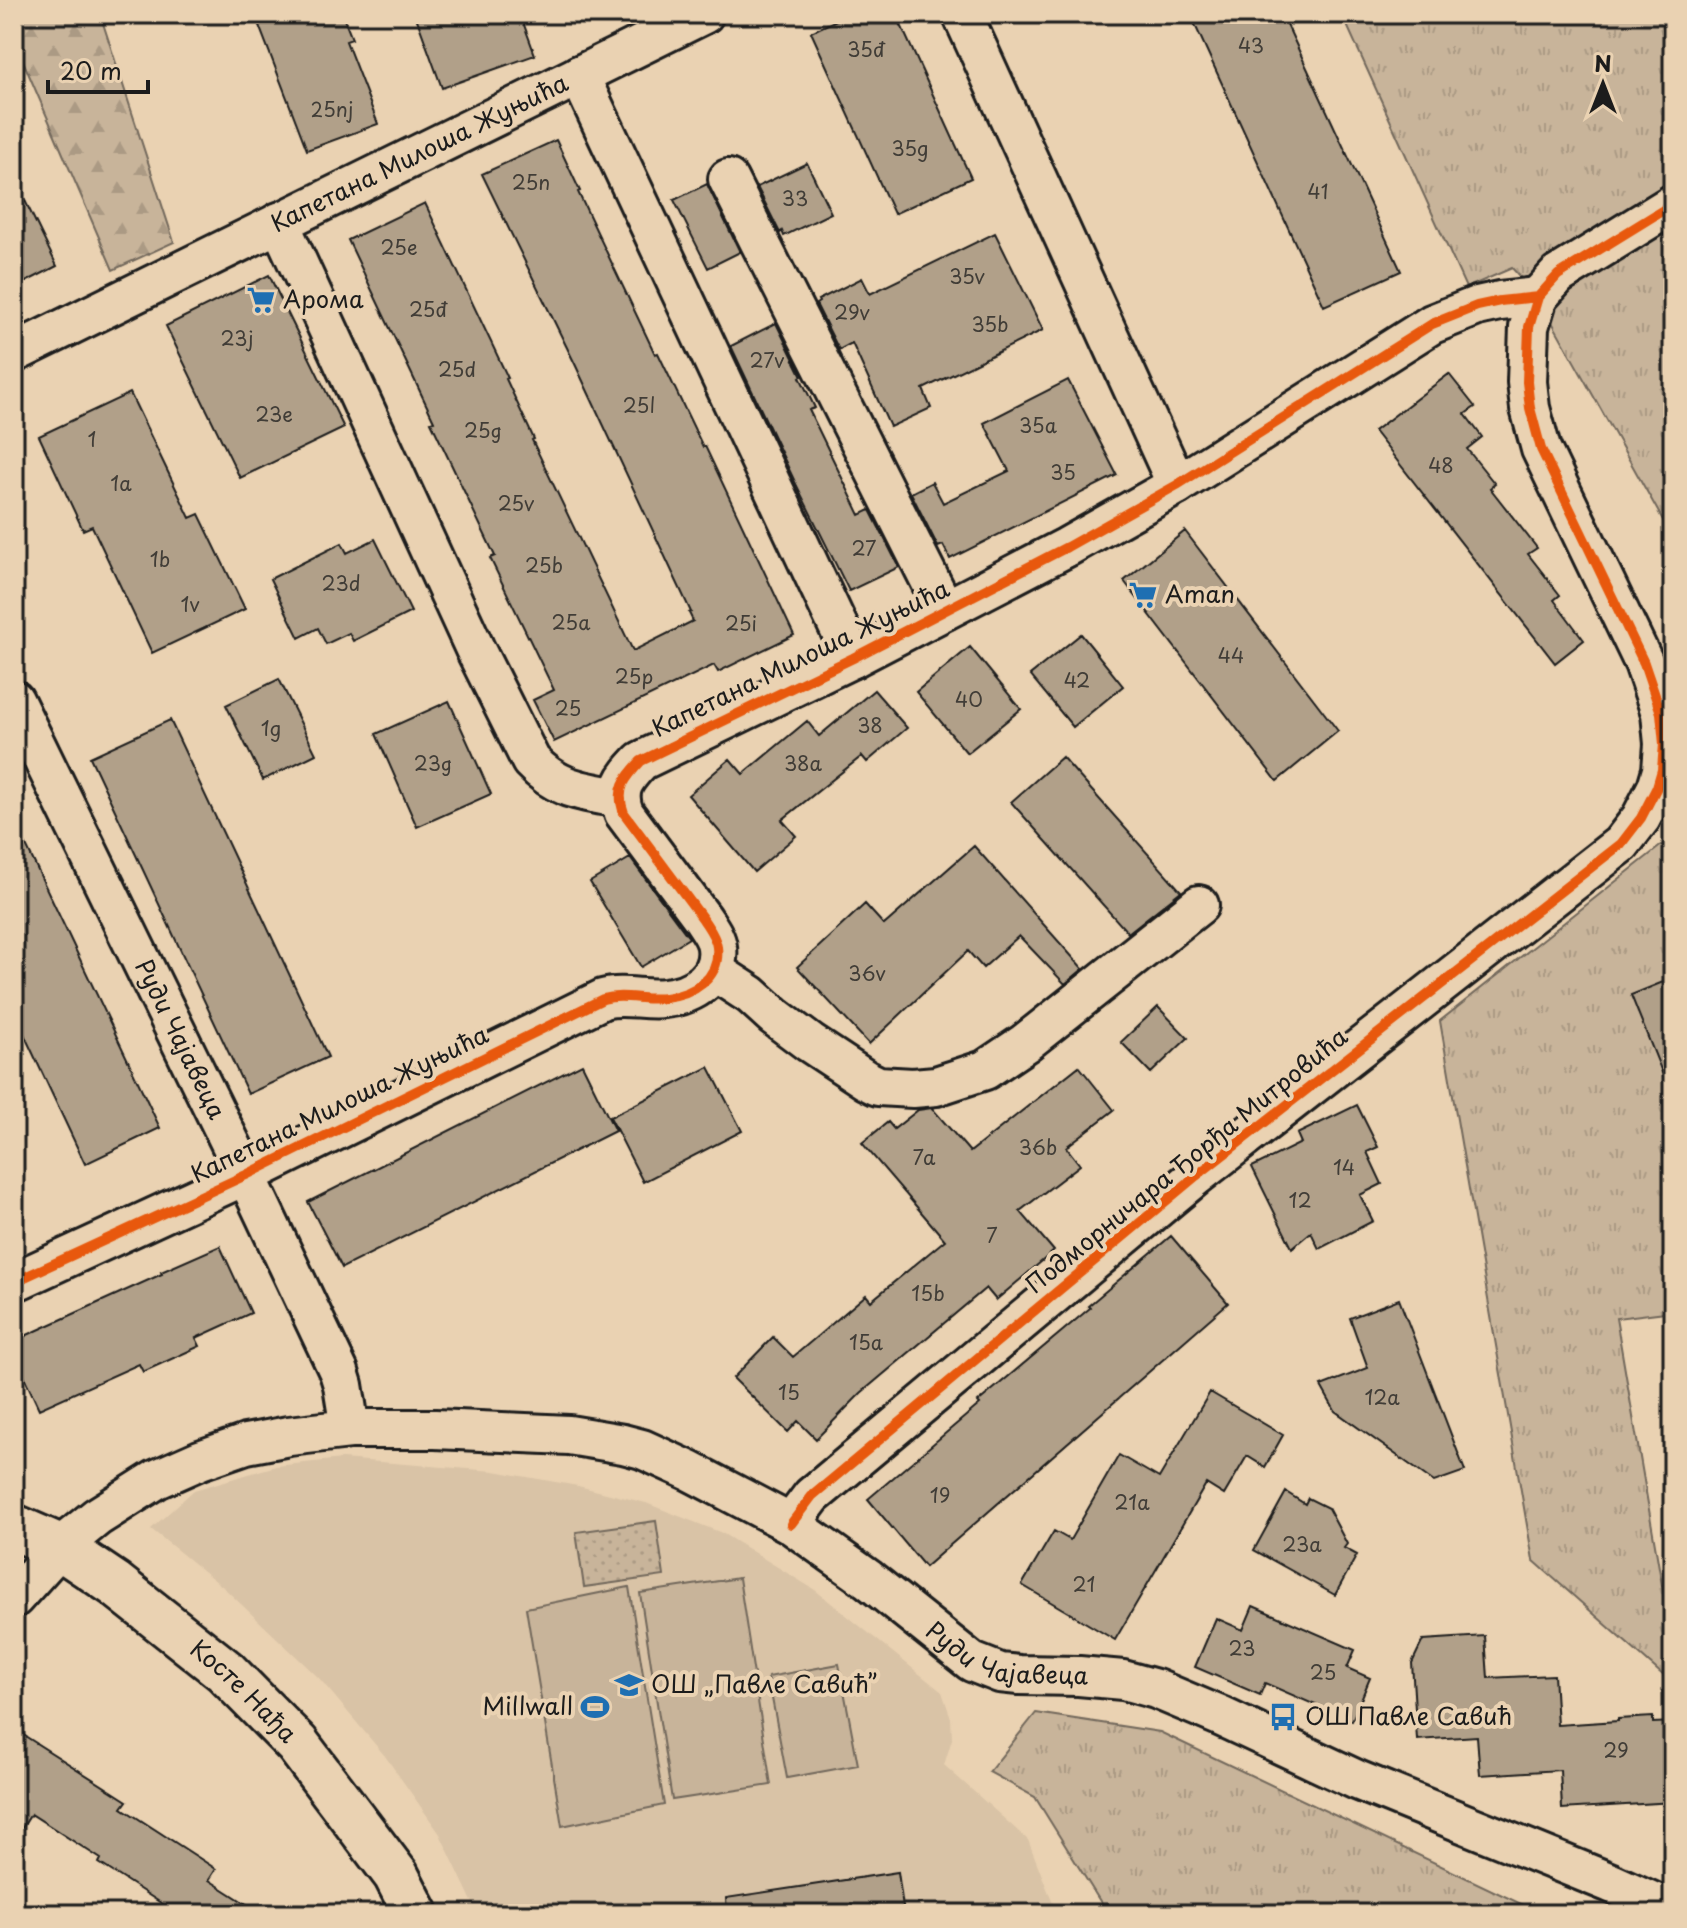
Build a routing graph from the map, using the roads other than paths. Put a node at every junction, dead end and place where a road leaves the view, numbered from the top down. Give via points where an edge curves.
1 (704, 14) edge
2 (962, 14) edge
3 (579, 75) junction
4 (728, 179) dead end
5 (1673, 204) edge
6 (279, 222) junction
7 (1538, 297) junction
8 (14, 353) edge
9 (1177, 485) junction
10 (945, 610) junction
11 (853, 658) junction
12 (14, 700) edge
13 (619, 798) junction
14 (1199, 905) dead end
15 (714, 971) junction
16 (246, 1175) junction
17 (14, 1282) edge
18 (350, 1429) junction
19 (791, 1524) junction
20 (14, 1527) edge
21 (60, 1547) junction
22 (14, 1598) edge
23 (1673, 1911) edge
24 (416, 1914) edge

1 - 3 street, Капетана Милоша Жуњића
2 - 9 street
3 - 6 street, Капетана Милоша Жуњића
3 - 11 street, Капетана Милоша Жуњића
4 - 10 street, Капетана Милоша Жуњића
5 - 7 street via 1558,275
6 - 8 street
6 - 13 street, Капетана Милоша Жуњића via 531,761 556,782
7 - 9 street, Капетана Милоша Жуњића via 1477,306 1432,324
7 - 19 street, Подморничара Ђорђа Митровића via 1527,359 1535,429 1644,663 1661,713 1662,770 1641,818 1621,844 1184,1186 812,1496
9 - 10 street, Капетана Милоша Жуњића
10 - 11 street, Капетана Милоша Жуњића
11 - 13 street, Капетана Милоша Жуњића via 641,761 628,775
12 - 16 street, Руди Чајавеца
13 - 15 street via 624,813 714,937
14 - 15 street via 1025,1043 985,1070 936,1086 878,1086 866,1080
15 - 16 street, Капетана Милоша Жуњића via 704,983 675,996 603,999
16 - 17 street, Капетана Милоша Жуњића
16 - 18 street, Руди Чајавеца via 339,1372
18 - 19 street, Руди Чајавеца via 569,1435 623,1444 690,1471
18 - 21 street, Руди Чајавеца via 246,1444 200,1460 157,1479
19 - 23 street, Руди Чајавеца via 972,1662 1000,1673 1123,1680 1156,1689 1357,1780
20 - 21 street, Косте Нађа
21 - 22 street, Руди Чајавеца
21 - 24 street, Косте Нађа via 225,1671 297,1744 396,1875

